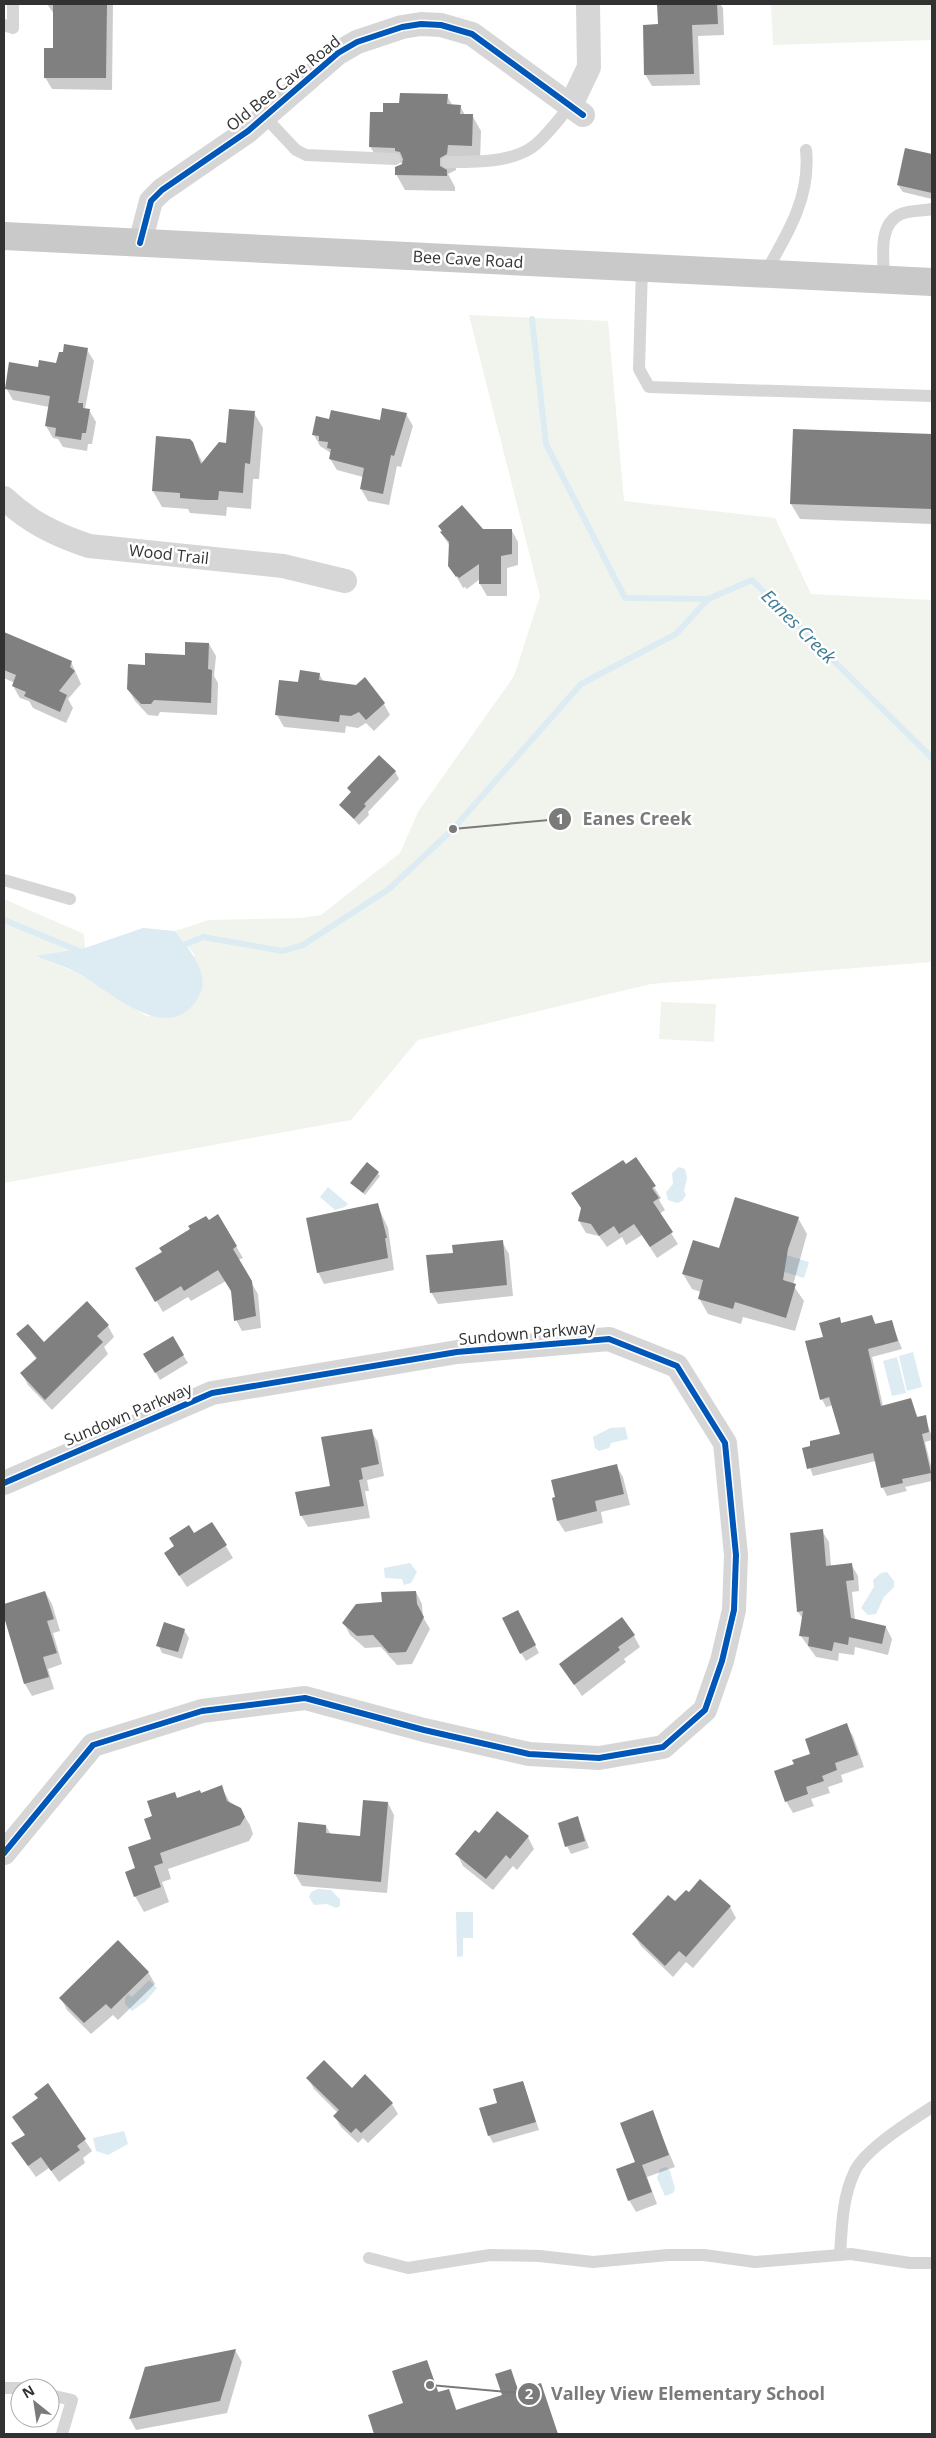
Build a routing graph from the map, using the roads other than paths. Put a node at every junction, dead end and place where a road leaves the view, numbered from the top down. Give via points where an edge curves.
1 (12, 4) edge
2 (588, 4) edge
3 (4, 25) edge
4 (577, 110) junction
5 (265, 117) junction
6 (806, 150) dead end
7 (395, 159) dead end
8 (447, 162) dead end
9 (932, 209) edge
10 (4, 236) edge
11 (140, 243) junction
12 (642, 268) junction
13 (764, 275) junction
14 (884, 280) junction
15 (932, 282) edge
16 (932, 396) edge
17 (4, 498) edge
18 (345, 581) dead end
19 (4, 880) edge
20 (70, 899) dead end
21 (4, 1483) edge
22 (4, 1853) edge
23 (932, 2107) edge
24 (840, 2255) junction
25 (369, 2258) dead end
26 (932, 2262) edge
27 (60, 2397) edge
28 (62, 2434) edge

1 - 3 lane via 13,28
2 - 4 street via 589,67
4 - 5 street, Old Bee Cave Road via 472,34 441,25 421,24 380,33 344,49
4 - 8 lane via 532,148 520,154 483,162
5 - 7 lane via 296,150 306,155
5 - 11 street, Old Bee Cave Road via 156,196 147,210
6 - 13 lane via 808,164 803,198
9 - 14 lane via 902,214 888,224
10 - 11 main road, Bee Cave Road
11 - 12 main road, Bee Cave Road
12 - 13 main road, Bee Cave Road
12 - 16 lane via 639,369 649,387
13 - 14 main road, Bee Cave Road
14 - 15 main road, Bee Cave Road
17 - 18 street, Wood Trail via 39,526 89,546 283,566
19 - 20 lane
21 - 22 street, Sundown Parkway via 212,1393 457,1352 609,1339 677,1366 725,1443 736,1556 734,1610 722,1661 705,1710 663,1747 599,1758 529,1754 305,1698 202,1711 93,1744
23 - 24 lane via 883,2140 854,2171 843,2207
24 - 25 lane via 755,2262 704,2255 593,2262 490,2255 408,2268
24 - 26 lane via 910,2263
27 - 28 lane via 72,2400

